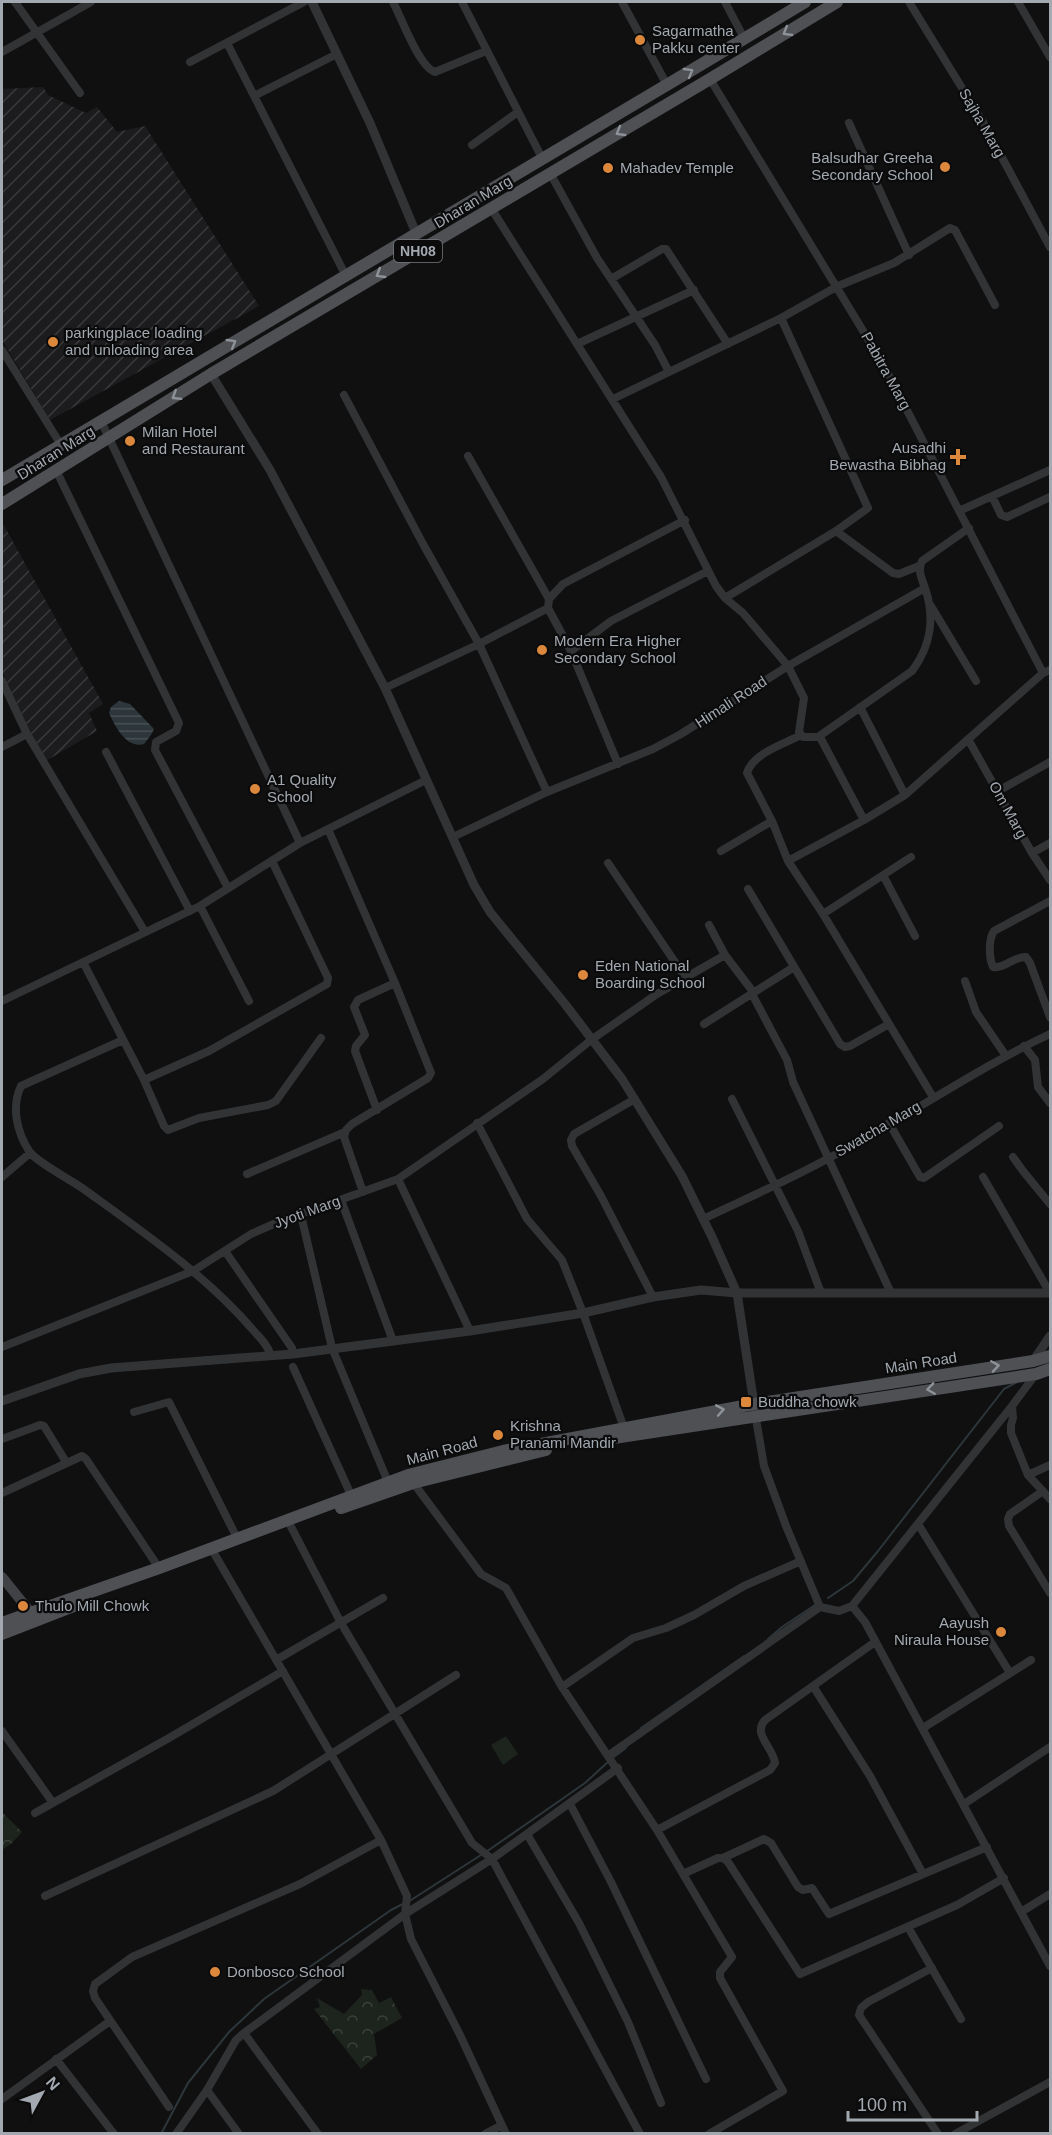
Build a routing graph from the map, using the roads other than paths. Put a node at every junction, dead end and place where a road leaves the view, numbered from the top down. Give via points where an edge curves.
1 (15, 2) edge
2 (91, 2) edge
3 (304, 2) edge
4 (312, 2) edge
5 (393, 2) edge
6 (462, 2) edge
7 (622, 2) edge
8 (725, 2) edge
9 (837, 2) edge
10 (909, 2) edge
11 (1018, 2) edge
12 (798, 3) edge
13 (36, 32) junction
14 (744, 38) junction
15 (227, 42) junction
16 (486, 51) junction
17 (2, 52) edge
18 (337, 54) junction
19 (1050, 57) edge
20 (190, 62) dead end
21 (710, 79) junction
22 (667, 85) junction
23 (80, 93) dead end
24 (254, 96) junction
25 (518, 112) junction
26 (849, 123) dead end
27 (472, 145) dead end
28 (542, 158) junction
29 (550, 173) junction
30 (491, 208) junction
31 (417, 233) junction
32 (1050, 247) edge
33 (909, 255) junction
34 (346, 276) junction
35 (611, 279) junction
36 (838, 286) junction
37 (694, 290) junction
38 (995, 305) dead end
39 (635, 317) junction
40 (782, 318) junction
41 (577, 344) junction
42 (728, 344) junction
43 (2, 350) edge
44 (669, 372) junction
45 (211, 374) junction
46 (344, 395) dead end
47 (613, 399) junction
48 (101, 421) junction
49 (108, 438) junction
50 (61, 445) junction
51 (468, 456) dead end
52 (56, 470) junction
53 (1050, 470) edge
54 (2, 480) edge
55 (992, 496) junction
56 (1050, 496) edge
57 (2, 504) edge
58 (959, 511) junction
59 (685, 520) junction
60 (969, 528) junction
61 (836, 531) junction
62 (919, 566) junction
63 (708, 571) junction
64 (925, 588) junction
65 (725, 598) junction
66 (549, 603) junction
67 (931, 604) junction
68 (479, 644) junction
69 (571, 651) junction
70 (788, 666) junction
71 (1047, 671) edge
72 (2, 681) edge
73 (976, 681) dead end
74 (385, 687) junction
75 (860, 707) junction
76 (27, 734) junction
77 (801, 735) junction
78 (818, 737) junction
79 (968, 739) junction
80 (2, 747) edge
81 (106, 752) dead end
82 (1050, 762) edge
83 (618, 764) junction
84 (426, 780) junction
85 (998, 791) junction
86 (547, 792) junction
87 (905, 795) junction
88 (864, 820) junction
89 (772, 821) junction
90 (328, 829) junction
91 (453, 837) junction
92 (300, 843) junction
93 (1050, 843) edge
94 (721, 851) dead end
95 (1032, 853) junction
96 (911, 857) dead end
97 (272, 861) junction
98 (788, 861) junction
99 (608, 863) dead end
100 (883, 875) junction
101 (1050, 880) edge
102 (228, 888) junction
103 (748, 889) dead end
104 (1050, 901) edge
105 (200, 906) junction
106 (190, 911) junction
107 (823, 914) junction
108 (709, 925) dead end
109 (145, 932) junction
110 (915, 936) dead end
111 (724, 955) junction
112 (83, 962) junction
113 (794, 967) junction
114 (685, 977) junction
115 (965, 981) dead end
116 (395, 983) junction
117 (753, 993) junction
118 (2, 1001) edge
119 (249, 1001) dead end
120 (1050, 1017) edge
121 (705, 1024) dead end
122 (889, 1024) junction
123 (1050, 1034) edge
124 (321, 1038) dead end
125 (123, 1040) junction
126 (591, 1040) junction
127 (1024, 1046) junction
128 (1006, 1056) junction
129 (144, 1080) junction
130 (933, 1097) junction
131 (634, 1099) junction
132 (732, 1099) dead end
133 (1050, 1103) edge
134 (377, 1110) junction
135 (477, 1123) junction
136 (890, 1123) junction
137 (999, 1126) dead end
138 (345, 1132) junction
139 (30, 1153) junction
140 (1014, 1157) dead end
141 (828, 1159) junction
142 (247, 1174) dead end
143 (983, 1177) dead end
144 (2, 1178) edge
145 (398, 1179) junction
146 (776, 1184) junction
147 (363, 1192) junction
148 (341, 1200) junction
149 (1050, 1204) edge
150 (301, 1215) junction
151 (704, 1219) junction
152 (225, 1251) junction
153 (193, 1271) junction
154 (737, 1293) junction
155 (821, 1293) junction
156 (891, 1293) junction
157 (1050, 1293) edge
158 (653, 1297) junction
159 (583, 1313) junction
160 (470, 1331) junction
161 (1050, 1336) edge
162 (393, 1341) junction
163 (2, 1347) edge
164 (332, 1348) junction
165 (293, 1354) junction
166 (271, 1356) junction
167 (1050, 1356) edge
168 (1033, 1361) junction
169 (293, 1367) dead end
170 (1050, 1369) edge
171 (1036, 1374) junction
172 (2, 1401) edge
173 (1012, 1406) junction
174 (754, 1410) junction
175 (134, 1412) dead end
176 (624, 1428) junction
177 (2, 1439) edge
178 (66, 1462) junction
179 (1050, 1465) edge
180 (1028, 1475) junction
181 (411, 1479) junction
182 (388, 1482) junction
183 (1043, 1491) junction
184 (2, 1493) edge
185 (351, 1495) junction
186 (1050, 1499) edge
187 (288, 1522) junction
188 (918, 1524) junction
189 (237, 1538) junction
190 (212, 1550) junction
191 (801, 1561) junction
192 (159, 1568) junction
193 (2, 1577) edge
194 (1050, 1593) edge
195 (383, 1598) dead end
196 (852, 1606) junction
197 (820, 1607) junction
198 (31, 1613) junction
199 (2, 1623) edge
200 (341, 1623) junction
201 (2, 1634) edge
202 (875, 1642) junction
203 (276, 1660) junction
204 (1031, 1660) dead end
205 (283, 1671) junction
206 (1010, 1673) junction
207 (456, 1675) dead end
208 (813, 1686) junction
209 (562, 1687) junction
210 (395, 1714) junction
211 (923, 1728) junction
212 (2, 1731) edge
213 (1050, 1747) edge
214 (331, 1753) junction
215 (609, 1755) junction
216 (618, 1768) junction
217 (53, 1803) junction
218 (570, 1804) junction
219 (964, 1804) junction
220 (35, 1813) dead end
221 (657, 1830) junction
222 (527, 1834) junction
223 (381, 1840) junction
224 (987, 1847) junction
225 (723, 1858) junction
226 (492, 1859) junction
227 (923, 1874) junction
228 (683, 1875) junction
229 (1004, 1878) junction
230 (1050, 1894) edge
231 (45, 1896) dead end
232 (1021, 1912) junction
233 (405, 1914) junction
234 (909, 1927) junction
235 (1050, 1966) edge
236 (932, 1968) junction
237 (961, 2019) dead end
238 (110, 2021) junction
239 (244, 2033) junction
240 (56, 2059) junction
241 (706, 2079) dead end
242 (1050, 2082) edge
243 (207, 2090) junction
244 (2, 2098) edge
245 (661, 2103) dead end
246 (169, 2107) dead end
247 (502, 2125) junction
248 (114, 2133) edge
249 (176, 2133) edge
250 (239, 2133) edge
251 (318, 2133) edge
252 (485, 2133) edge
253 (506, 2133) edge
254 (640, 2133) edge
255 (709, 2133) edge
256 (938, 2133) edge
257 (955, 2133) edge

1 - 13 street
2 - 13 street
3 - 15 street
4 - 18 street
5 - 16 street via 430,70 435,72
6 - 16 street
7 - 22 street
8 - 14 street
9 -> 21 main road, Dharan Marg / NH08
10 - 32 street, Sajha Marg via 983,122
11 - 19 street
12 - 14 main road, Dharan Marg / NH08
13 - 17 street
13 - 23 street
22 -> 14 main road, Dharan Marg / NH08
15 - 20 street
15 - 24 street
16 - 25 street
18 - 24 street
18 - 31 street
21 -> 29 main road, Dharan Marg / NH08
21 - 36 street, Pabitra Marg
22 - 28 main road, Dharan Marg / NH08
24 - 34 street
25 - 27 street
25 - 28 street
26 - 33 street
28 - 31 main road, Dharan Marg / NH08
29 - 30 main road, Dharan Marg / NH08
29 - 35 street
30 - 41 street
30 -> 45 main road, Dharan Marg / NH08
31 - 34 main road, Dharan Marg / NH08
33 - 36 street
33 - 38 street via 950,228 955,230
48 -> 34 main road, Dharan Marg / NH08
35 - 37 street via 664,249
35 - 39 street
36 - 40 street
36 - 58 street, Pabitra Marg
37 - 39 street
37 - 42 street
39 - 41 street
39 - 44 street
40 - 42 street
40 - 61 street via 868,506
41 - 47 street
42 - 44 street
43 - 50 street
44 - 47 street
45 -> 49 main road, Dharan Marg / NH08
45 - 74 street via 270,470
46 - 68 street
47 - 59 street
48 - 49 street
48 - 50 main road, Dharan Marg / NH08
49 - 52 main road, Dharan Marg / NH08
49 - 92 street
50 - 54 main road, Dharan Marg / NH08
51 - 66 street
52 - 57 main road, Dharan Marg / NH08
52 - 102 street via 179,723 176,731 156,742 154,750
53 - 55 street
55 - 56 street via 1004,517
55 - 58 street
58 - 60 street, Pabitra Marg
59 - 63 street
59 - 66 street via 563,584
60 - 62 street
60 - 71 street, Pabitra Marg
61 - 62 street via 893,573
61 - 65 street
62 - 64 street
63 - 65 street
63 - 69 street via 611,621
64 - 67 street
64 - 70 street, Himali Road
65 - 70 street via 743,613
66 - 68 street
66 - 69 street
67 - 73 street
67 - 75 street via 931,631 922,658 912,671
68 - 74 street
68 - 86 street
69 - 83 street
70 - 77 street via 804,698 798,728
70 - 83 street, Himali Road via 681,734
71 - 79 street
72 - 76 street
74 - 84 street
75 - 78 street
75 - 87 street
76 - 80 street
76 - 109 street
77 - 78 street
77 - 89 street via 749,765 747,772
78 - 88 street
79 - 85 street, Om Marg
79 - 87 street
81 - 106 street
82 - 85 street
83 - 86 street, Himali Road
84 - 90 street
84 - 91 street
85 - 95 street, Om Marg
86 - 91 street, Himali Road
87 - 88 street
88 - 98 street
89 - 94 street
89 - 98 street
90 - 92 street
90 - 116 street
91 - 126 street via 490,912
92 - 97 street
93 - 95 street
95 - 101 street, Om Marg
96 - 100 street
97 - 102 street
97 - 129 street via 328,978 327,984 209,1051
98 - 107 street
99 - 114 street
100 - 107 street
100 - 110 street
102 - 105 street
103 - 113 street
104 - 120 street via 994,931 991,954 993,967 998,968 1026,957
105 - 106 street
105 - 119 street
106 - 109 street
107 - 122 street
108 - 111 street
109 - 112 street
111 - 114 street, Jyoti Marg
111 - 117 street
112 - 118 street
112 - 125 street
113 - 117 street
113 - 122 street via 843,1046 850,1047
114 - 126 street, Jyoti Marg
115 - 128 street via 976,1012
116 - 134 street via 358,1000 354,1007 365,1035 355,1051
116 - 134 street via 431,1075
117 - 121 street
117 - 141 street via 787,1060
122 - 130 street
123 - 127 street, Swatcha Marg
124 - 129 street via 276,1101 199,1118 171,1130 164,1126
125 - 129 street
125 - 139 street via 21,1086 16,1125
126 - 131 street
126 - 135 street, Jyoti Marg
127 - 128 street, Swatcha Marg
127 - 133 street via 1035,1060 1038,1087
128 - 130 street, Swatcha Marg
130 - 136 street, Swatcha Marg
131 - 151 street
131 - 158 street via 574,1134 571,1140
132 - 146 street
134 - 138 street
135 - 145 street, Jyoti Marg
135 - 159 street via 527,1219 562,1260
136 - 137 street via 924,1178
136 - 141 street, Swatcha Marg
138 - 142 street
138 - 147 street
139 - 144 street
139 - 153 street
140 - 149 street
141 - 146 street, Swatcha Marg
141 - 156 street
143 - 157 street
145 - 147 street, Jyoti Marg
145 - 160 street
146 - 151 street, Swatcha Marg
146 - 155 street
147 - 148 street, Jyoti Marg
148 - 150 street, Jyoti Marg
148 - 162 street
150 - 152 street, Jyoti Marg via 251,1234
150 - 164 street
151 - 154 street
152 - 153 street, Jyoti Marg
152 - 165 street
153 - 163 street, Jyoti Marg
153 - 166 street via 243,1317 269,1348
154 - 155 street
154 - 158 street via 701,1290
154 - 174 street
155 - 156 street
156 - 157 street
158 - 159 street
159 - 160 street
159 - 176 street
160 - 162 street
161 - 168 street
162 - 164 street
164 - 165 street
164 - 182 street
165 - 166 street
166 - 172 street via 111,1368 79,1374
167 - 168 main road, Main Road
167 - 171 street
174 -> 168 main road, Main Road
169 - 185 street
170 - 171 main road, Main Road
171 - 173 street
171 -> 174 main road, Main Road
173 - 180 street via 1011,1433
173 - 188 street
176 -> 174 main road, Main Road
174 - 181 main road, Main Road
174 - 191 street via 764,1466
175 - 189 street via 169,1402
176 - 181 main road, Main Road via 503,1451
177 - 178 street via 44,1426
178 - 184 street
178 - 192 street via 82,1456 86,1459
179 - 180 street
180 - 183 street
181 - 182 main road, Main Road
181 - 187 main road, Main Road
181 - 209 street via 481,1574 506,1588
182 - 185 main road, Main Road
183 - 186 street
183 - 194 street via 1008,1519
185 - 187 main road, Main Road
187 - 189 main road, Main Road
187 - 190 main road, Main Road
187 - 200 street
188 - 196 street
188 - 206 street
189 - 190 main road, Main Road
190 - 192 main road, Main Road
190 - 201 main road, Main Road
190 - 203 street
191 - 197 street
191 - 209 street via 666,1628 633,1638
192 - 198 main road, Main Road
193 - 198 main road
195 - 200 street
196 - 197 street via 839,1611
196 - 202 street
197 - 215 street
198 - 199 main road, Main Road
200 - 203 street
200 - 210 street
202 - 208 street
202 - 211 street
203 - 205 street
204 - 206 street
205 - 214 street
205 - 217 street
206 - 211 street
207 - 210 street
208 - 221 street via 760,1725 774,1756 770,1770
208 - 227 street via 870,1776
209 - 215 street
210 - 214 street
210 - 226 street via 474,1846
211 - 219 street
212 - 217 street
213 - 219 street
214 - 223 street
214 - 231 street via 273,1791
215 - 216 street
216 - 218 street
216 - 221 street
217 - 220 street
218 - 222 street
218 - 241 street
219 - 224 street
221 - 228 street
222 - 226 street
222 - 245 street via 579,1923 628,2022
223 - 233 street via 407,1896
223 - 238 street via 300,1884 132,1957 95,1984 95,1998
224 - 227 street
224 - 229 street
225 - 227 street via 764,1839 771,1843 798,1887 812,1888 829,1914
225 - 228 street
225 - 234 street via 800,1974
226 - 233 street
226 - 254 street
228 - 255 street via 732,1957 720,1978 783,2091
229 - 232 street
229 - 234 street
230 - 232 street
232 - 235 street
233 - 239 street
233 - 247 street via 411,1939
234 - 236 street
236 - 237 street
236 - 256 street via 868,2002 859,2015
238 - 240 street
238 - 246 street
239 - 243 street
239 - 251 street
240 - 244 street
240 - 248 street
242 - 257 street
243 - 249 street
243 - 250 street
247 - 252 street
247 - 253 street

